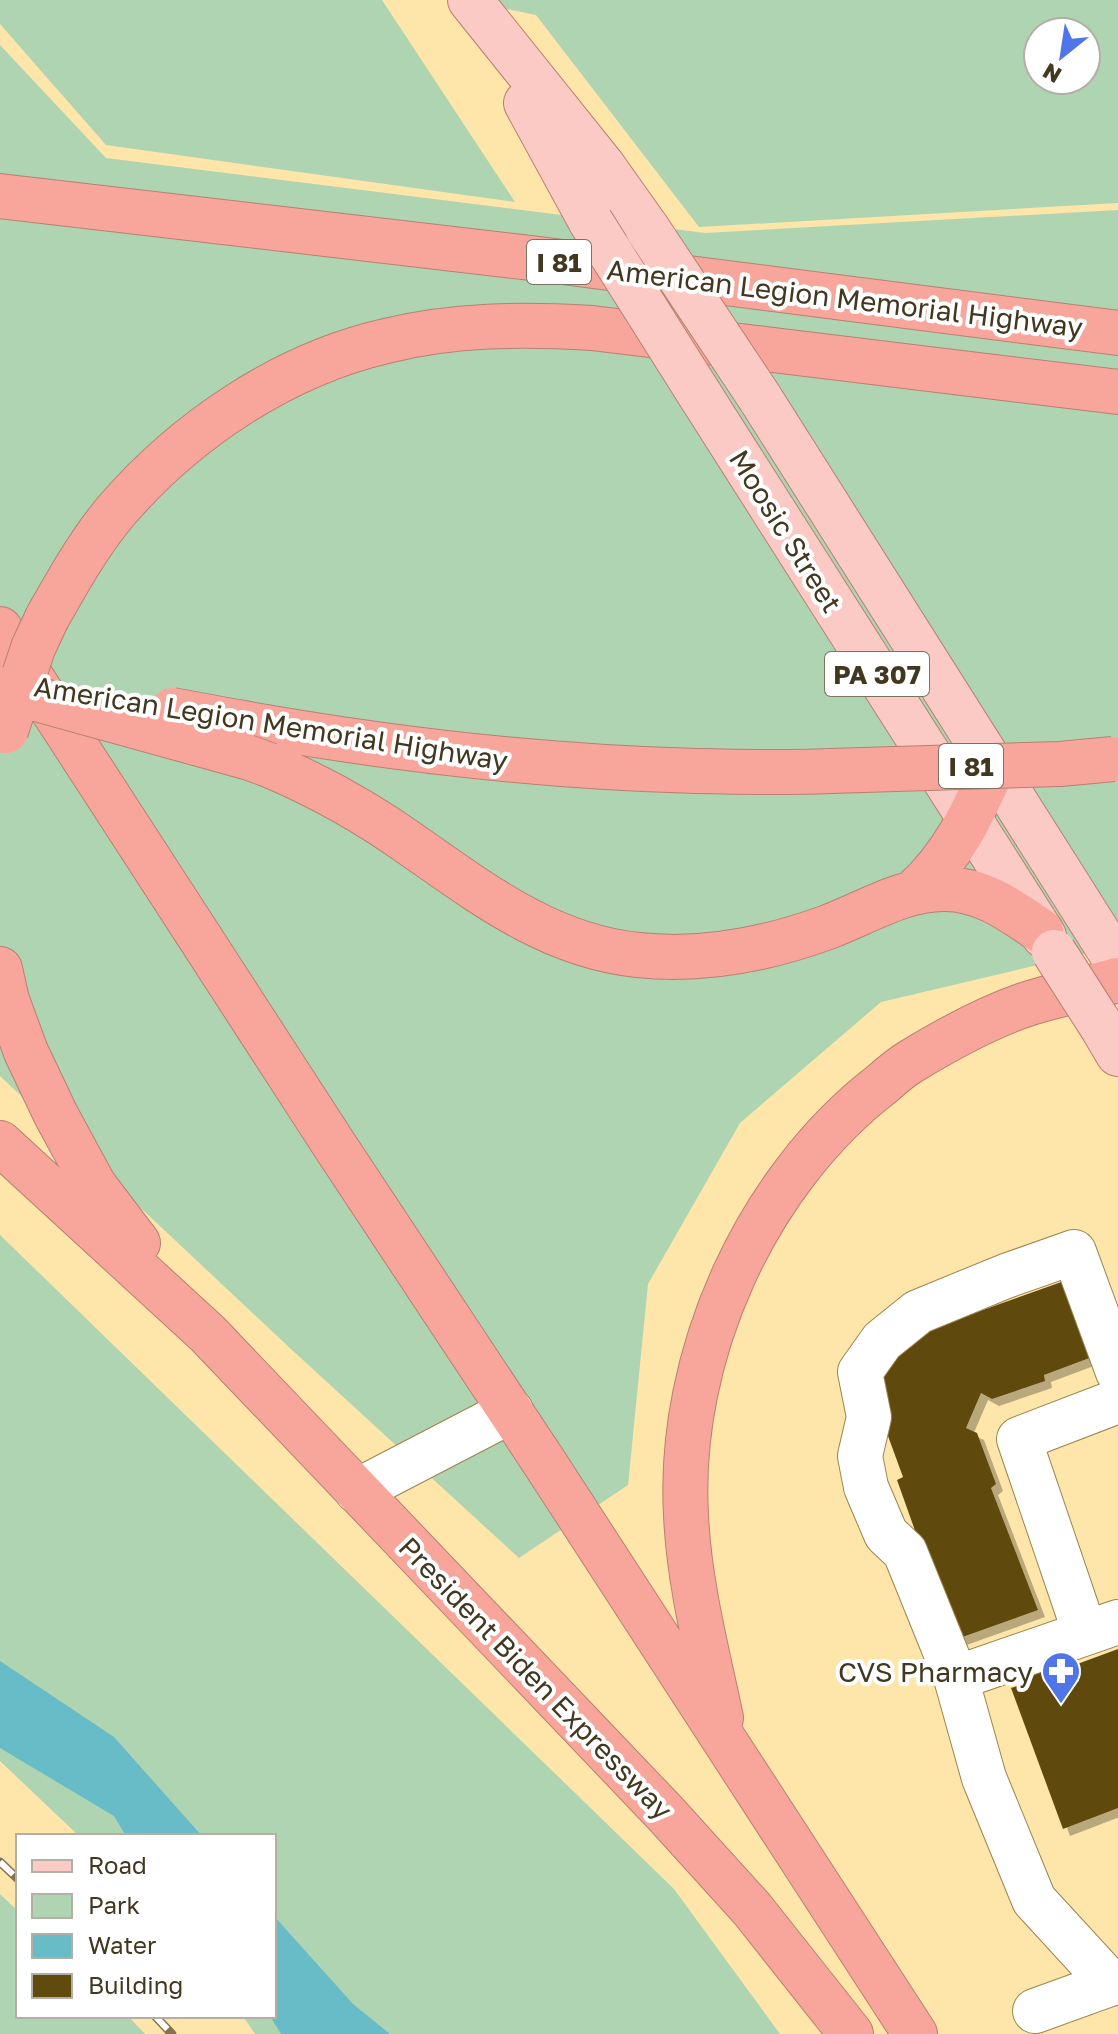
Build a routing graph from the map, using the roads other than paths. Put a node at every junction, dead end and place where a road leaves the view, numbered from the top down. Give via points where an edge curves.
1 (469, 0) edge
2 (0, 196) edge
3 (1118, 333) edge
4 (1118, 392) edge
5 (0, 629) edge
6 (0, 683) edge
7 (2, 726) edge
8 (1115, 758) edge
9 (993, 768) junction
10 (970, 820) junction
11 (914, 892) junction
12 (1048, 942) junction
13 (1114, 963) edge
14 (0, 969) edge
15 (1110, 1040) edge
16 (0, 1143) edge
17 (208, 1334) junction
18 (1118, 1372) edge
19 (1118, 1401) edge
20 (511, 1411) junction
21 (357, 1491) junction
22 (1101, 1628) edge
23 (956, 1678) junction
24 (727, 1744) junction
25 (1114, 1982) edge
26 (1035, 2011) dead end
27 (851, 2034) edge
28 (915, 2034) edge

1 - 9 main road, Moosic Street / PA 307, bridge via 647,228
1 - 10 main road, Moosic Street / PA 307, bridge via 591,222
2 - 3 highway, American Legion Memorial Highway / I 81
4 - 7 highway, bridge via 592,328 464,328 386,340 270,385 160,465 116,511 80,560 47,618
5 - 20 highway
6 - 8 highway, American Legion Memorial Highway / I 81, bridge via 348,741 607,768 830,771
7 - 11 highway, bridge via 235,754 269,765 366,814 514,913 568,940 636,955 739,952 827,927
9 - 10 highway
9 - 13 main road, Moosic Street / PA 307
10 - 11 highway via 934,874
10 - 12 main road, Moosic Street / PA 307
11 - 12 highway via 964,891 1002,905
12 - 15 main road, Moosic Street / PA 307, bridge
13 - 24 highway via 965,1030 908,1063 858,1102 817,1144 773,1202 743,1256 717,1317 698,1383 686,1499 691,1576
14 - 17 highway via 26,1052 94,1185
16 - 17 highway
17 - 21 highway, President Biden Expressway
18 - 23 street via 1074,1252 918,1312 882,1341 860,1372 869,1417 860,1456 866,1487 886,1534 905,1552
19 - 22 street via 1019,1439
20 - 21 street
20 - 24 highway
21 - 27 highway, President Biden Expressway via 665,1813 752,1909
22 - 23 street
23 - 25 street via 984,1778 1034,1900
24 - 28 highway
25 - 26 street

